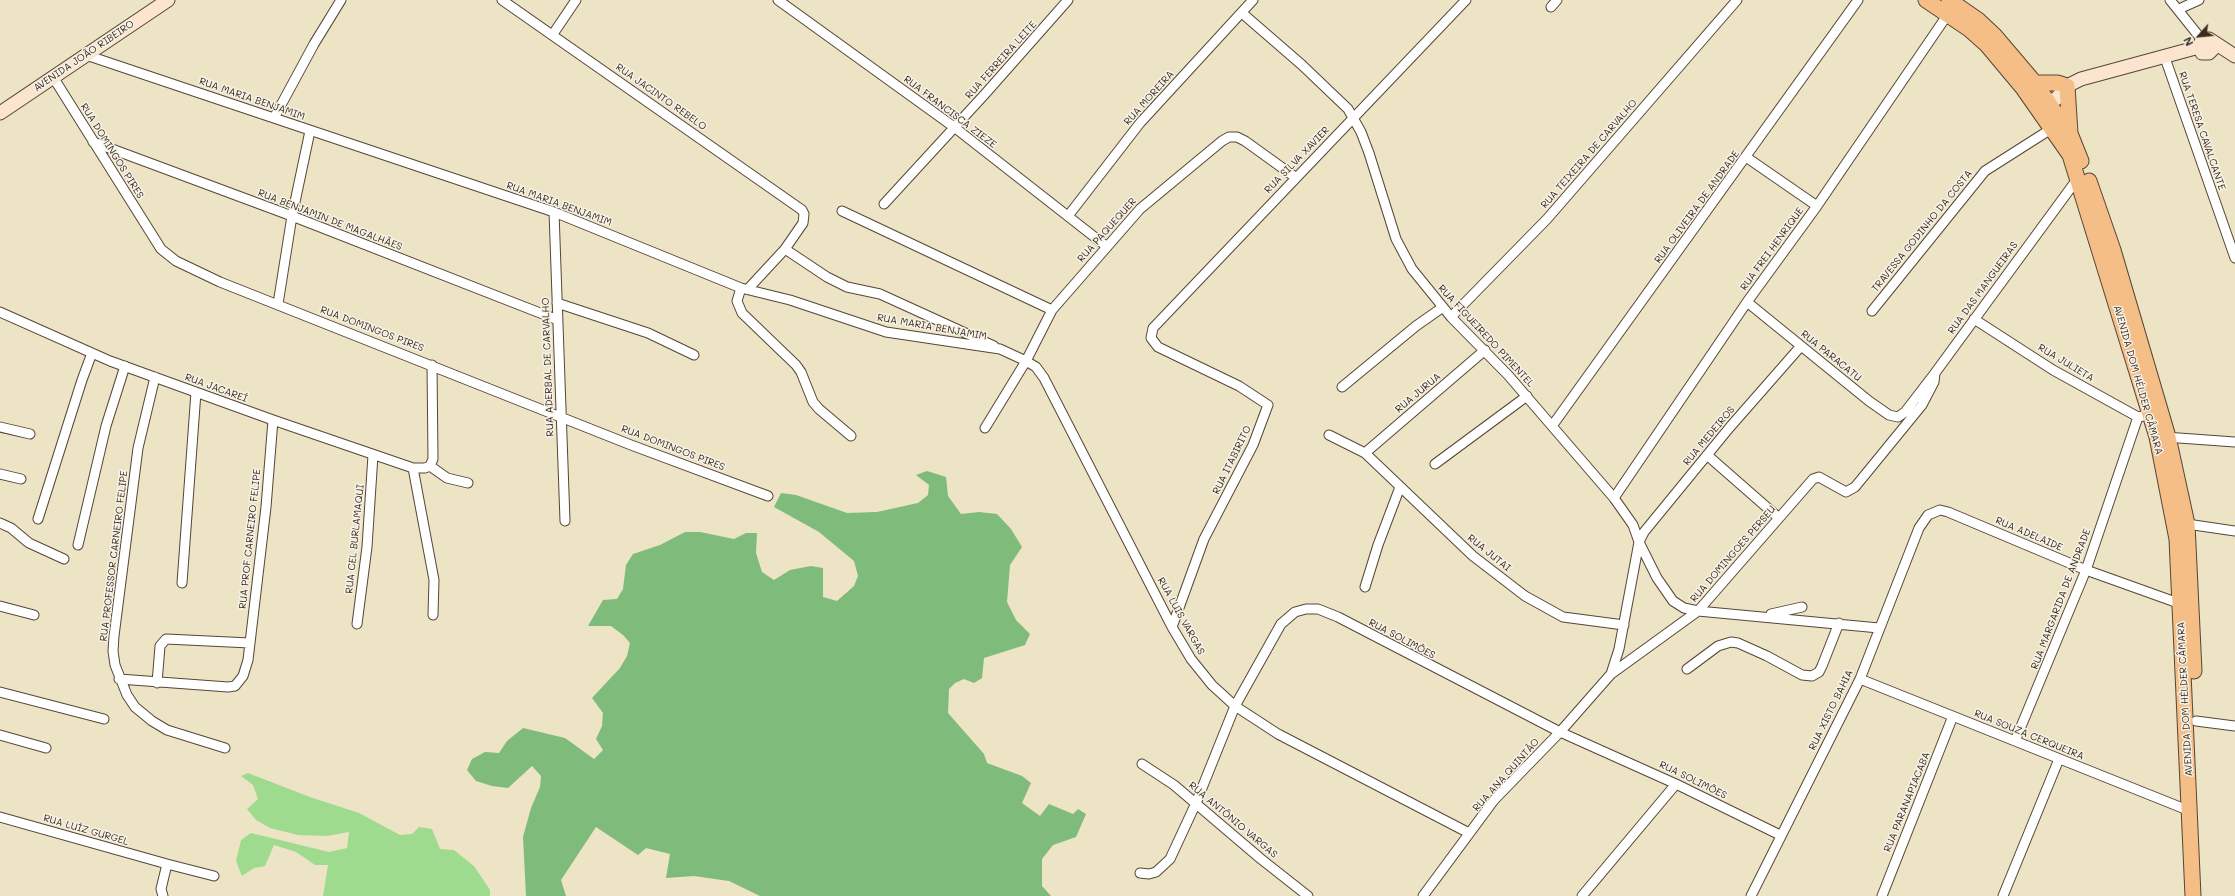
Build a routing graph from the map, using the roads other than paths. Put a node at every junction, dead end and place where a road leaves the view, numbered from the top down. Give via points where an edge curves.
1 (168, 0) edge
2 (341, 0) edge
3 (502, 0) edge
4 (576, 0) edge
5 (778, 0) edge
6 (1068, 0) edge
7 (1253, 0) edge
8 (1466, 0) edge
9 (1737, 0) edge
10 (1858, 0) edge
11 (1926, 0) edge
12 (2170, 0) edge
13 (2199, 0) edge
14 (1954, 5) edge
15 (2179, 9) junction
16 (1242, 13) junction
17 (553, 34) junction
18 (2207, 46) junction
19 (86, 55) junction
20 (2164, 55) junction
21 (2235, 56) edge
22 (2235, 62) edge
23 (53, 77) junction
24 (2029, 85) junction
25 (2067, 86) junction
26 (2048, 101) junction
27 (0, 113) edge
28 (1353, 117) junction
29 (274, 118) junction
30 (954, 127) junction
31 (2051, 129) junction
32 (310, 131) junction
33 (2071, 136) junction
34 (93, 142) junction
35 (1746, 157) junction
36 (1296, 177) junction
37 (2078, 178) junction
38 (884, 204) dead end
39 (1817, 206) junction
40 (842, 211) dead end
41 (554, 212) junction
42 (292, 216) junction
43 (1068, 216) junction
44 (1106, 246) junction
45 (784, 249) junction
46 (2235, 258) edge
47 (745, 289) junction
48 (1747, 302) junction
49 (557, 303) junction
50 (278, 304) junction
51 (1443, 307) junction
52 (1052, 310) junction
53 (1872, 311) dead end
54 (0, 312) edge
55 (1452, 317) junction
56 (1974, 319) junction
57 (558, 320) junction
58 (1151, 338) joint
59 (1801, 346) junction
60 (1000, 349) junction
61 (1485, 350) junction
62 (92, 353) junction
63 (694, 354) dead end
64 (1026, 361) junction
65 (432, 365) junction
66 (125, 366) junction
67 (1935, 373) junction
68 (156, 377) junction
69 (1342, 387) dead end
70 (196, 392) junction
71 (1527, 396) junction
72 (1905, 412) joint
73 (561, 415) junction
74 (2144, 416) junction
75 (273, 420) junction
76 (0, 426) edge
77 (1552, 426) junction
78 (985, 428) dead end
79 (30, 434) dead end
80 (1329, 435) dead end
81 (851, 436) dead end
82 (2162, 437) junction
83 (2235, 442) edge
84 (1365, 453) junction
85 (1707, 455) junction
86 (374, 456) junction
87 (1435, 464) dead end
88 (430, 466) junction
89 (413, 468) junction
90 (0, 474) edge
91 (21, 479) dead end
92 (468, 483) dead end
93 (1400, 487) junction
94 (768, 496) dead end
95 (1614, 498) junction
96 (1779, 518) junction
97 (38, 519) dead end
98 (565, 521) dead end
99 (0, 523) edge
100 (2187, 524) junction
101 (1919, 528) joint
102 (2235, 531) edge
103 (1639, 542) junction
104 (78, 545) dead end
105 (64, 559) dead end
106 (2086, 570) junction
107 (182, 583) dead end
108 (1365, 587) dead end
109 (2181, 604) junction
110 (0, 606) edge
111 (1802, 607) dead end
112 (1698, 611) junction
113 (34, 615) dead end
114 (433, 615) dead end
115 (1760, 616) junction
116 (357, 624) dead end
117 (1839, 624) junction
118 (1624, 625) junction
119 (1172, 627) junction
120 (1879, 628) junction
121 (250, 643) junction
122 (1687, 669) dead end
123 (1611, 674) junction
124 (119, 679) junction
125 (1860, 679) junction
126 (157, 683) junction
127 (0, 692) edge
128 (1236, 706) junction
129 (1953, 716) junction
130 (104, 720) dead end
131 (2196, 721) junction
132 (2235, 726) edge
133 (1560, 732) junction
134 (0, 735) edge
135 (2016, 741) junction
136 (46, 748) dead end
137 (225, 748) dead end
138 (2059, 759) junction
139 (1142, 764) dead end
140 (1676, 784) junction
141 (1196, 803) junction
142 (2190, 811) junction
143 (0, 817) edge
144 (1469, 833) junction
145 (1780, 836) junction
146 (167, 864) junction
147 (1140, 873) dead end
148 (214, 876) dead end
149 (162, 892) edge
150 (1308, 896) edge
151 (1423, 896) edge
152 (1582, 896) edge
153 (1751, 896) edge
154 (1882, 896) edge
155 (2003, 896) edge
156 (2193, 896) edge
157 (2203, 896) edge

1 - 19 street, AVENIDA JOÃO RIBEIRO
2 - 29 street
3 - 17 street, RUA JACINTO REBELO
4 - 17 street
5 - 30 street, RUA FRANCISCA ZIEZE
6 - 30 street, RUA FERREIRA LEITE
7 - 16 street, RUA MOREIRA
8 - 28 street, RUA SILVA XAVIER
9 - 55 street, RUA TEIXEIRA DE CARVALHO via 1557,207
10 - 35 street, RUA OLIVEIRA DE ANDRADE
11 - 14 main road, AVENIDA DOM HÉLDER CÂMARA
12 - 15 street
13 - 15 street
14 - 24 main road, AVENIDA DOM HÉLDER CÂMARA via 1969,28
14 - 39 street, RUA FREI HENRIQUE
15 - 18 street
16 - 28 street, RUA FIGUEIREDO PIMENTEL via 1342,101
16 - 43 street, RUA MOREIRA via 1140,123
17 - 45 street, RUA JACINTO REBELO via 798,206 804,214 803,223
18 - 20 street
18 - 21 street
18 - 22 street
19 - 23 street, AVENIDA JOÃO RIBEIRO
19 - 29 street, RUA MARIA BENJAMIM
20 - 25 street
20 - 46 street, RUA TERESA CAVALCANTE
23 - 27 street, AVENIDA JOÃO RIBEIRO
23 - 34 street, RUA DOMINGOS PIRES
24 - 25 main road via 2058,83
24 - 26 main road via 2040,101
24 - 31 main road, AVENIDA DOM HÉLDER CÂMARA
25 - 26 street via 2056,99
25 - 33 main road
26 - 33 main road, AVENIDA DOM HÉLDER CÂMARA
28 - 36 street, RUA SILVA XAVIER
28 - 51 street, RUA FIGUEIREDO PIMENTEL via 1369,153 1403,254
29 - 32 street, RUA MARIA BENJAMIM
30 - 38 street, RUA FERREIRA LEITE
30 - 43 street, RUA FRANCISCA ZIEZE
31 - 37 main road, AVENIDA DOM HÉLDER CÂMARA via 2070,155
31 - 53 street, TRAVESSA GODINHO DA COSTA via 1986,171
32 - 41 street, RUA MARIA BENJAMIM
32 - 42 street
33 - 82 main road, AVENIDA DOM HÉLDER CÂMARA via 2113,250
34 - 42 street, RUA BENJAMIN DE MAGALHÃES
34 - 50 street, RUA DOMINGOS PIRES via 161,249 176,261 220,282
35 - 39 street
35 - 77 street, RUA OLIVEIRA DE ANDRADE
36 - 44 street, RUA PAQUEQUER via 1245,141 1229,136 1157,193
36 - 58 street, RUA SILVA XAVIER via 1153,328
37 - 56 street, RUA DAS MANGUEIRAS
37 - 74 main road, AVENIDA DOM HÉLDER CÂMARA
39 - 48 street, RUA FREI HENRIQUE
40 - 52 street
41 - 47 street, RUA MARIA BENJAMIM
41 - 49 street, RUA ADERBAL DE CARVALHO
42 - 50 street
42 - 57 street, RUA BENJAMIN DE MAGALHÃES
43 - 44 street, RUA FRANCISCA ZIEZE
44 - 52 street, RUA PAQUEQUER
45 - 47 street
45 - 60 street via 847,287 880,294
47 - 60 street, RUA MARIA BENJAMIM via 790,300 886,332
47 - 81 street via 737,302 742,313 796,365 813,402 819,409
48 - 59 street, RUA PARACATU
48 - 95 street, RUA FREI HENRIQUE
49 - 57 street, RUA ADERBAL DE CARVALHO
49 - 63 street via 648,333
50 - 65 street, RUA DOMINGOS PIRES
51 - 55 street, RUA FIGUEIREDO PIMENTEL
51 - 69 street
52 - 64 street, RUA PAQUEQUER
54 - 62 street, RUA JACAREÍ
55 - 61 street, RUA FIGUEIREDO PIMENTEL
56 - 67 street, RUA DAS MANGUEIRAS
56 - 74 street, RUA JULIETA via 2053,370
57 - 73 street, RUA ADERBAL DE CARVALHO
58 - 119 street, RUA ITABIRITO via 1158,347 1239,386 1268,405 1253,445 1204,539
59 - 72 street, RUA PARACATU via 1889,415 1898,417
59 - 85 street, RUA MEDEIROS
60 - 64 street, RUA MARIA BENJAMIM
61 - 71 street, RUA FIGUEIREDO PIMENTEL
61 - 84 street, RUA JURUA
62 - 66 street, RUA JACAREÍ
62 - 97 street
64 - 78 street, RUA PAQUEQUER
64 - 119 street, RUA LUIS VARGAS via 1036,367 1044,378
65 - 73 street, RUA DOMINGOS PIRES
65 - 88 street via 433,458
66 - 68 street, RUA JACAREÍ
66 - 104 street via 106,426
67 - 72 street, RUA DAS MANGUEIRAS
67 - 96 street, RUA DOMINGOES PERSEU via 1934,382 1922,405 1855,487 1849,492 1839,490 1819,477 1813,479
68 - 70 street, RUA JACAREÍ
68 - 124 street, RUA PROFESSOR CARNEIRO FELIPE via 138,448 114,636 113,651
70 - 75 street, RUA JACAREÍ
70 - 107 street
71 - 77 street, RUA FIGUEIREDO PIMENTEL
71 - 87 street
73 - 94 street, RUA DOMINGOS PIRES via 631,445
73 - 98 street, RUA ADERBAL DE CARVALHO
74 - 82 main road, AVENIDA DOM HÉLDER CÂMARA
74 - 106 street, RUA MARGARIDA DE ANDRADE
75 - 86 street, RUA JACAREÍ
75 - 121 street, RUA PROF CARNEIRO FELIPE
76 - 79 street
77 - 95 street, RUA FIGUEIREDO PIMENTEL
80 - 84 street, RUA JUTAI
82 - 83 street
82 - 100 main road, AVENIDA DOM HÉLDER CÂMARA
82 - 109 main road, AVENIDA DOM HÉLDER CÂMARA via 2176,539
84 - 93 street, RUA JUTAI
85 - 96 street
85 - 103 street, RUA MEDEIROS via 1648,527
86 - 89 street, RUA JACAREÍ
86 - 116 street, RUA CEL BURLAMAQUI via 367,547
88 - 89 street, RUA JACAREÍ
88 - 92 street via 447,478
89 - 114 street via 434,580
90 - 91 street
93 - 108 street
93 - 118 street, RUA JUTAI via 1473,556 1524,596 1563,617
95 - 103 street, RUA FIGUEIREDO PIMENTEL via 1633,525
96 - 112 street, RUA DOMINGOES PERSEU
99 - 105 street via 12,528 29,543
100 - 102 street
100 - 131 main road, AVENIDA DOM HÉLDER CÂMARA
101 - 106 street, RUA ADELAIDE via 1934,511 1948,512
101 - 120 street, RUA XISTO BAHIA
103 - 112 street, RUA FIGUEIREDO PIMENTEL via 1666,593 1684,608
103 - 118 street
106 - 109 street, RUA ADELAIDE
106 - 135 street, RUA MARGARIDA DE ANDRADE
109 - 142 main road, AVENIDA DOM HÉLDER CÂMARA
110 - 113 street
111 - 115 street, RUA FIGUEIREDO PIMENTEL
112 - 115 street, RUA FIGUEIREDO PIMENTEL
112 - 123 street, RUA DOMINGOES PERSEU
115 - 117 street, RUA FIGUEIREDO PIMENTEL
117 - 120 street, RUA FIGUEIREDO PIMENTEL
117 - 122 street via 1819,672 1812,676 1802,675 1761,653 1731,642 1718,646
118 - 123 street
119 - 128 street, RUA LUIS VARGAS via 1191,659 1212,685
120 - 125 street, RUA XISTO BAHIA
121 - 126 street, RUA PROF CARNEIRO FELIPE via 248,660 239,682 228,687
121 - 126 street via 166,639 160,646
123 - 133 street, RUA ANA QUINTÃO
124 - 126 street, RUA PROF CARNEIRO FELIPE
124 - 137 street, RUA PROFESSOR CARNEIRO FELIPE via 131,701 152,721 167,730
125 - 129 street, RUA SOUZA CERQUEIRA
125 - 145 street, RUA XISTO BAHIA
127 - 130 street
128 - 133 street, RUA SOLIMÕES via 1281,624 1295,612 1318,609
128 - 141 street, RUA SOLIMÕES
128 - 144 street, RUA LUIS VARGAS via 1278,734
129 - 135 street, RUA SOUZA CERQUEIRA
129 - 154 street, RUA PARANAPIACABA
131 - 132 street
131 - 157 main road, AVENIDA DOM HÉLDER CÂMARA
133 - 140 street, RUA SOLIMÕES
133 - 144 street, RUA ANA QUINTÃO via 1494,800
134 - 136 street
135 - 138 street, RUA SOUZA CERQUEIRA
138 - 142 street, RUA SOUZA CERQUEIRA
138 - 155 street
139 - 141 street, RUA ANTÔNIO VARGAS
140 - 145 street, RUA SOLIMÕES
140 - 152 street
141 - 147 street, RUA SOLIMÕES via 1170,859 1156,872
141 - 150 street, RUA ANTÔNIO VARGAS
142 - 156 main road, AVENIDA DOM HÉLDER CÂMARA
143 - 146 street, RUA LUÍZ GURGEL
144 - 151 street, RUA ANA QUINTÃO
145 - 153 street, RUA XISTO BAHIA
146 - 148 street, RUA LUÍZ GURGEL
146 - 149 street

